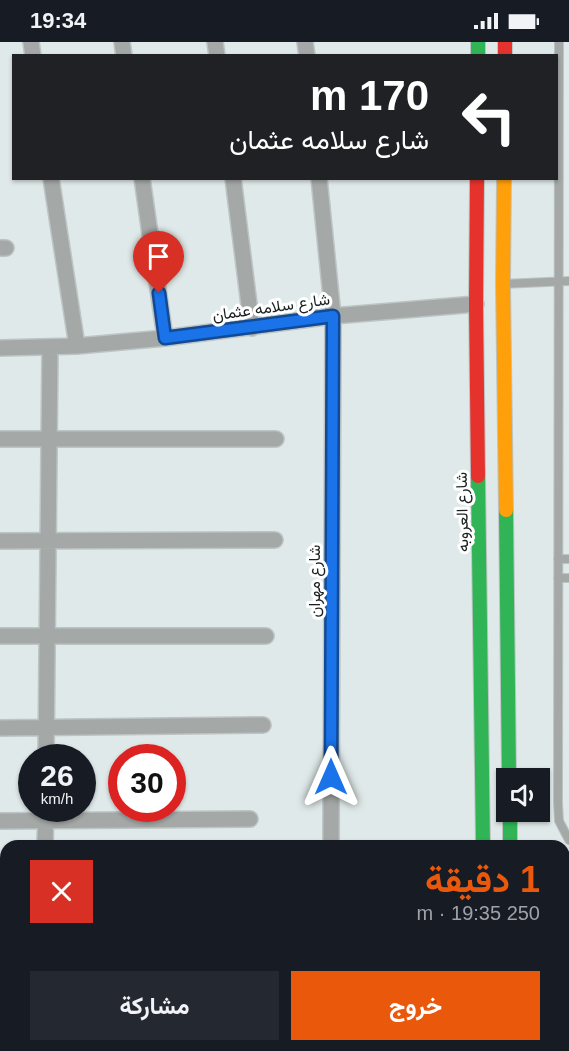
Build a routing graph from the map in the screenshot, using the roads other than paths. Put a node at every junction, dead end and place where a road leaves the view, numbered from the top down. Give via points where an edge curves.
1 (559, 42) edge
2 (51, 180) edge
3 (142, 180) edge
4 (233, 180) edge
5 (319, 180) edge
6 (477, 180) edge
7 (504, 180) edge
8 (558, 282) junction
9 (569, 282) edge
10 (503, 284) junction
11 (476, 304) junction
12 (333, 316) junction
13 (252, 328) junction
14 (165, 338) junction
15 (76, 346) junction
16 (0, 348) edge
17 (50, 348) junction
18 (0, 439) edge
19 (49, 439) junction
20 (276, 439) dead end
21 (275, 540) dead end
22 (558, 540) junction
23 (569, 540) edge
24 (0, 541) edge
25 (48, 541) junction
26 (558, 560) junction
27 (569, 560) edge
28 (558, 578) junction
29 (569, 578) edge
30 (0, 636) edge
31 (47, 636) junction
32 (266, 636) dead end
33 (263, 725) dead end
34 (46, 727) junction
35 (0, 728) edge
36 (46, 744) edge
37 (510, 768) edge
38 (96, 816) edge
39 (18, 819) edge
40 (250, 819) dead end
41 (0, 821) edge
42 (45, 822) edge
43 (510, 822) edge
44 (45, 840) edge
45 (331, 840) edge
46 (483, 840) edge
47 (510, 840) edge
48 (569, 840) edge

1 - 8 lane
2 - 15 street
3 - 14 street
4 - 13 street
5 - 12 street, شارع مهران
6 - 11 main road, شارع العروبه
7 - 10 main road
8 - 9 lane
8 - 10 lane
8 - 22 lane
10 - 37 main road
11 - 12 street, شارع سلامه عثمان
11 - 46 main road, شارع العروبه
12 - 13 street, شارع سلامه عثمان
12 - 45 street, شارع مهران
13 - 14 street, شارع سلامه عثمان
14 - 15 street, شارع سلامه عثمان
15 - 17 street, شارع سلامه عثمان
16 - 17 street, شارع سلامه عثمان
17 - 19 street
18 - 19 street
19 - 20 street
19 - 25 street
21 - 25 street
22 - 23 lane
22 - 26 lane
24 - 25 street
25 - 31 street
26 - 27 lane
26 - 28 lane
28 - 29 lane
28 - 48 lane via 558,803 560,821
30 - 31 street
31 - 32 street
31 - 34 street
33 - 34 street
34 - 35 street
34 - 36 street
38 - 40 street
39 - 41 street
42 - 44 street
43 - 47 main road

